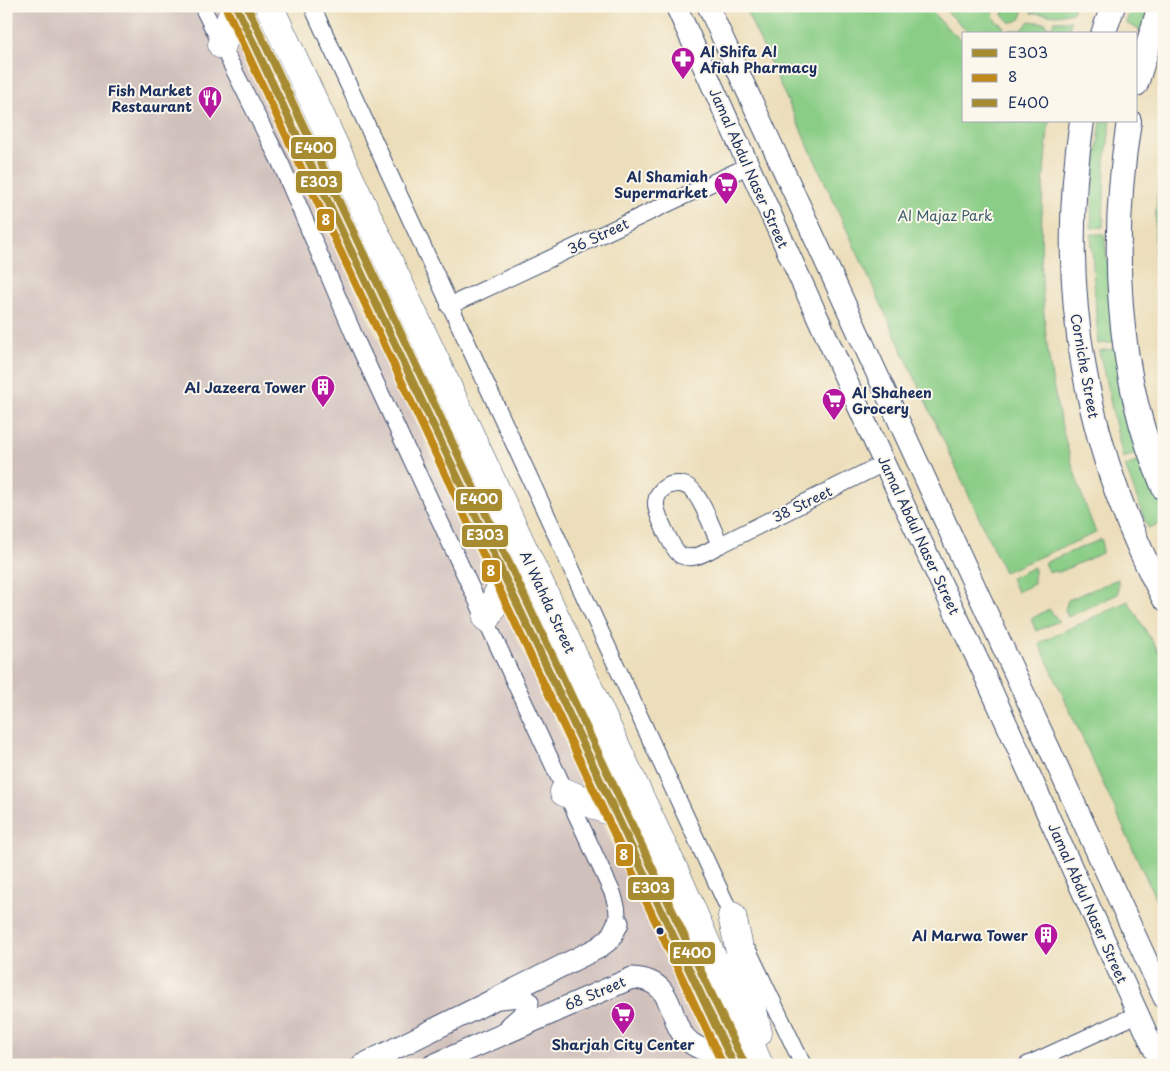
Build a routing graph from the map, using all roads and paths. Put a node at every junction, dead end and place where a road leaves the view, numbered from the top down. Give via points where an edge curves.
1 (202, 6) edge
2 (236, 6) edge
3 (269, 6) edge
4 (312, 6) edge
5 (676, 6) edge
6 (708, 6) edge
7 (1113, 6) edge
8 (1160, 6) edge
9 (687, 30) junction
10 (1104, 32) edge
11 (222, 45) junction
12 (1138, 78) edge
13 (744, 86) junction
14 (1082, 122) edge
15 (1129, 122) edge
16 (748, 166) junction
17 (449, 306) junction
18 (884, 463) junction
19 (1164, 488) edge
20 (720, 545) junction
21 (505, 578) junction
22 (1164, 598) edge
23 (486, 618) junction
24 (564, 792) junction
25 (616, 814) junction
26 (732, 916) junction
27 (618, 923) joint
28 (1164, 998) edge
29 (493, 999) junction
30 (1138, 1014) junction
31 (501, 1034) junction
32 (732, 1062) edge
33 (362, 1065) edge
34 (433, 1065) edge
35 (760, 1065) edge
36 (803, 1065) edge
37 (1028, 1065) edge
38 (1161, 1065) edge

1 - 11 street
2 - 11 highway
2 - 21 highway, Al Wahda Street
3 - 35 highway, Al Wahda Street via 681,885
4 - 17 street
5 - 9 street, Jamal Abdul Naser Street
6 - 13 street, Jamal Abdul Naser Street
7 - 10 main road
8 - 12 main road
9 - 13 street via 704,30 730,80
9 - 16 street, Jamal Abdul Naser Street
11 - 23 street via 281,164 357,342
13 - 28 street, Jamal Abdul Naser Street
14 - 22 main road, Corniche Street via 1074,187 1072,264 1085,379 1116,494
15 - 19 main road via 1119,208 1121,300 1137,401
16 - 17 street, 36 Street
16 - 18 street, Jamal Abdul Naser Street
17 - 26 street
18 - 20 street, 38 Street
18 - 30 street, Jamal Abdul Naser Street via 981,667
20 - 20 street, 38 Street via 694,492 687,485 667,485 656,502 680,555 696,557
21 - 23 highway
21 - 25 highway, Al Wahda Street
23 - 24 street
24 - 25 highway
24 - 27 street via 613,894 618,908
25 - 32 highway, Al Wahda Street
26 - 35 highway via 756,1019
26 - 36 street
27 - 29 street via 610,939 598,948
29 - 31 street via 521,996 528,1002 527,1012
29 - 33 street
30 - 37 street
30 - 38 street, Jamal Abdul Naser Street
31 - 32 street, 68 Street via 624,979 641,978 651,981 664,994 691,1044
31 - 34 street, 68 Street

